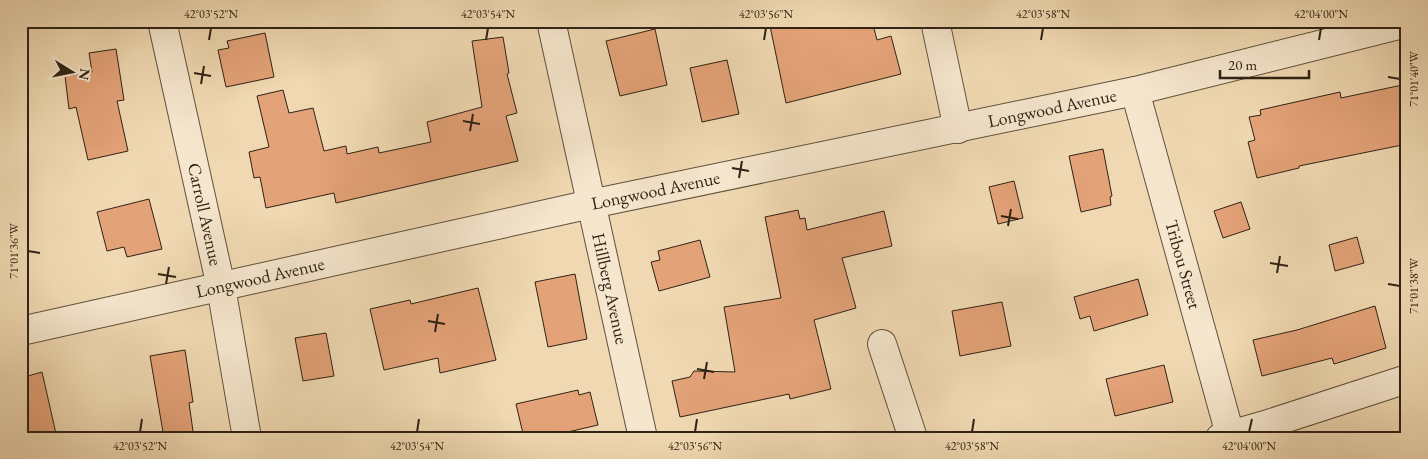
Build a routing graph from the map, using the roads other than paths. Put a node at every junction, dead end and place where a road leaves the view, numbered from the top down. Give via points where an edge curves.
1 (162, 21) edge
2 (551, 21) edge
3 (935, 21) edge
4 (1407, 23) edge
5 (1135, 91) junction
6 (958, 129) junction
7 (592, 204) junction
8 (221, 287) junction
9 (21, 330) edge
10 (882, 344) dead end
11 (1407, 380) edge
12 (1227, 437) edge
13 (248, 438) edge
14 (643, 438) edge
15 (913, 438) edge

1 - 8 street, Carroll Avenue
2 - 7 street, Hillberg Avenue
3 - 6 street
4 - 5 street, Longwood Avenue
5 - 6 street, Longwood Avenue
5 - 12 street, Tribou Street
6 - 7 street, Longwood Avenue
7 - 8 street, Longwood Avenue
7 - 14 street, Hillberg Avenue
8 - 9 street, Longwood Avenue
8 - 13 street, Carroll Avenue
10 - 15 street
11 - 12 street

